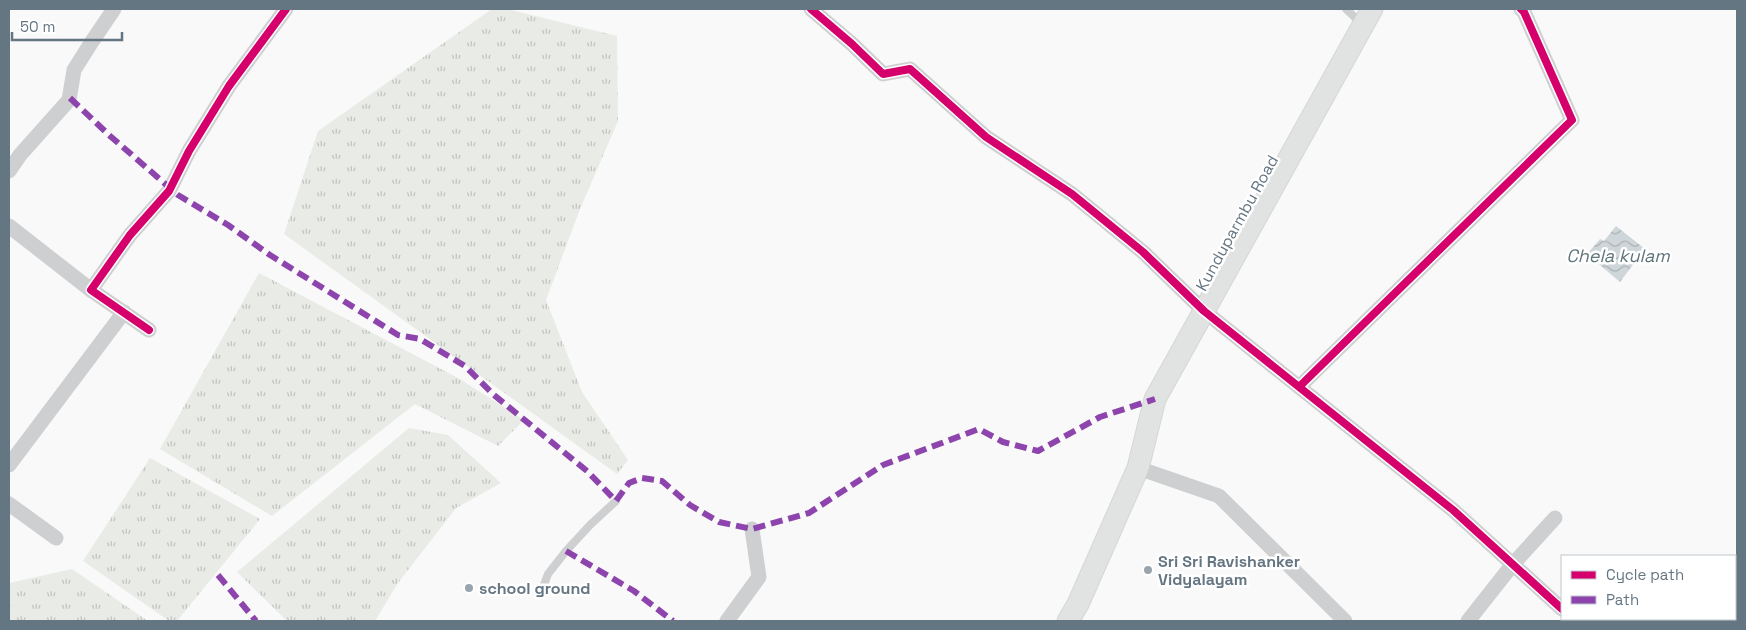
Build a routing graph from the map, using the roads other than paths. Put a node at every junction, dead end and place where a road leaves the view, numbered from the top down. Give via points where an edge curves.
1 (114, 9) edge
2 (286, 9) edge
3 (811, 9) edge
4 (1346, 9) edge
5 (1521, 9) edge
6 (1367, 17) edge
7 (9, 171) edge
8 (9, 226) edge
9 (91, 290) junction
10 (1204, 310) junction
11 (124, 312) junction
12 (150, 330) dead end
13 (1300, 386) junction
14 (9, 465) edge
15 (1138, 468) junction
16 (616, 501) dead end
17 (9, 504) edge
18 (1555, 518) dead end
19 (752, 529) dead end
20 (56, 538) dead end
21 (1513, 564) junction
22 (541, 593) dead end
23 (1561, 608) edge
24 (727, 621) edge
25 (1068, 621) edge
26 (1345, 621) edge
27 (1468, 621) edge

1 - 7 street via 74,70 69,100
2 - 9 street via 229,86 169,191 130,235
3 - 10 street via 883,74 910,70 986,137 1072,194 1143,252
4 - 6 lane
5 - 13 street via 1572,120
6 - 10 main road, Kunduparmbu Road
8 - 9 street
9 - 11 street
10 - 13 street
10 - 15 main road, Kunduparmbu Road via 1156,398
11 - 12 street
11 - 14 street
13 - 21 street via 1453,510
15 - 25 main road, Kunduparmbu Road
15 - 26 street via 1219,496
16 - 22 lane via 566,551 548,574
17 - 20 street
18 - 21 street
19 - 24 street via 759,577
21 - 23 street
21 - 27 street

